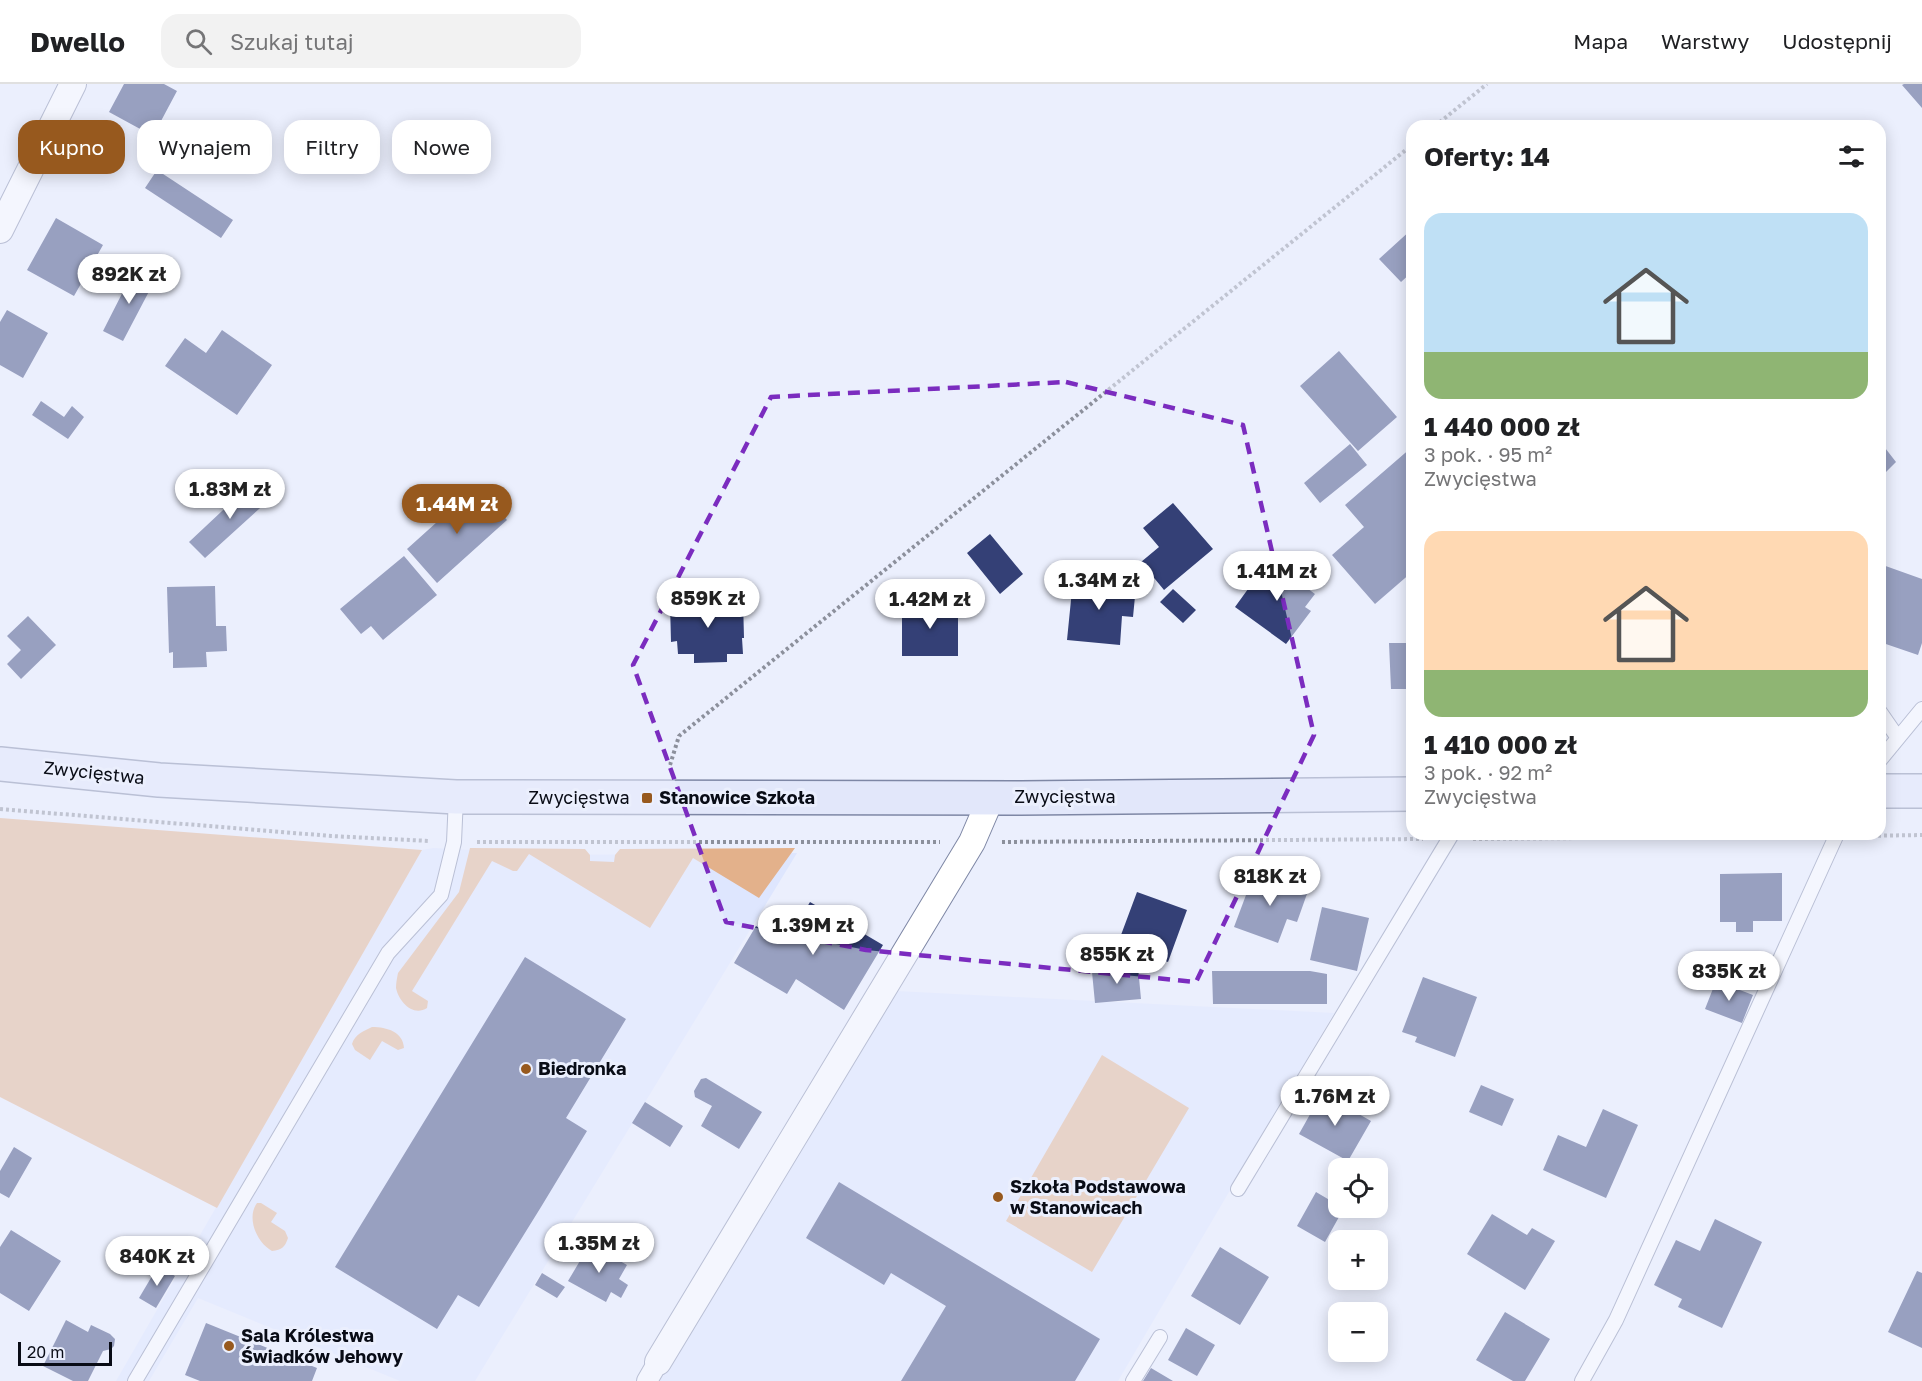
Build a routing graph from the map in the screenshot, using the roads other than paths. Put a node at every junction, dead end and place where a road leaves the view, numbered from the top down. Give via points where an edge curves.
1 (73, 84) edge
2 (0, 230) edge
3 (1922, 709) edge
4 (1886, 721) edge
5 (1898, 738) junction
6 (1886, 753) edge
7 (0, 764) edge
8 (1886, 791) edge
9 (1922, 791) edge
10 (1406, 794) edge
11 (456, 797) junction
12 (991, 798) junction
13 (1448, 840) edge
14 (1834, 840) edge
15 (1238, 1190) dead end
16 (1160, 1337) dead end
17 (652, 1371) edge
18 (135, 1381) edge
19 (1133, 1381) edge
20 (1582, 1381) edge

1 - 2 street
3 - 5 lane
4 - 5 lane
5 - 6 lane
7 - 11 main road, Zwycięstwa via 159,780
8 - 9 main road
10 - 12 main road, Zwycięstwa
11 - 12 main road, Zwycięstwa
11 - 18 lane via 454,842 441,895 388,953
12 - 17 street via 972,842
13 - 15 lane
14 - 20 lane via 1616,1320
16 - 19 lane

